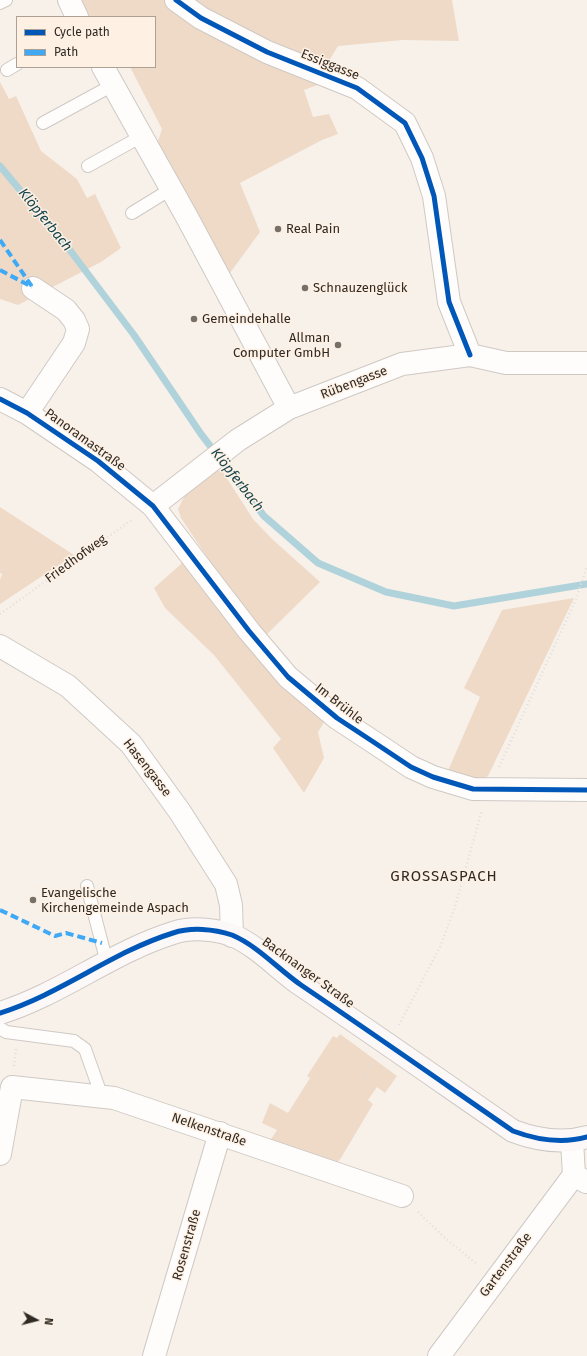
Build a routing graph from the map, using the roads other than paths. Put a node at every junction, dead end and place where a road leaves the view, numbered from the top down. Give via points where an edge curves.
1 (6, 0) edge
2 (69, 0) edge
3 (176, 0) edge
4 (0, 3) edge
5 (77, 16) edge
6 (108, 76) edge
7 (43, 123) dead end
8 (142, 136) junction
9 (88, 166) dead end
10 (171, 189) junction
11 (132, 213) dead end
12 (33, 288) dead end
13 (470, 355) junction
14 (587, 363) edge
15 (0, 399) edge
16 (289, 408) junction
17 (27, 412) junction
18 (153, 506) junction
19 (0, 646) edge
20 (587, 790) edge
21 (88, 886) dead end
22 (232, 936) junction
23 (107, 963) junction
24 (0, 1013) edge
25 (0, 1028) edge
26 (102, 1097) junction
27 (220, 1133) junction
28 (580, 1139) edge
29 (0, 1154) edge
30 (580, 1179) edge
31 (402, 1196) dead end
32 (154, 1356) edge
33 (439, 1356) edge

1 - 4 lane
2 - 5 street
3 - 13 street, Essiggasse via 201,18 267,52 357,88 404,123 422,158 434,196 449,302
6 - 7 lane
6 - 8 street
8 - 9 lane
8 - 10 street
10 - 11 lane
10 - 16 street
12 - 17 street, Panoramastraße via 66,310 78,329 74,343
13 - 14 street, Rübengasse via 506,363
13 - 16 street, Rübengasse via 402,364
15 - 17 street, Panoramastraße
16 - 18 street, Rübengasse via 238,440
17 - 18 street, Panoramastraße via 101,457
18 - 20 street, Im Brühle via 249,631 288,677 337,718 411,767 455,785 488,790
19 - 22 street, Hasengasse via 68,686 131,744 180,812 226,884 231,905
21 - 23 lane
22 - 23 street, Backnanger Straße via 207,929 174,932
22 - 28 street, Backnanger Straße via 250,945 382,1051 513,1131 530,1137
23 - 24 street, Backnanger Straße via 27,1004
25 - 26 lane via 6,1032 74,1041 85,1049
26 - 27 street, Nelkenstraße via 114,1098
26 - 29 street, Nelkenstraße via 12,1087
27 - 31 street, Nelkenstraße
27 - 32 street, Rosenstraße
28 - 30 street
30 - 33 street, Gartenstraße

